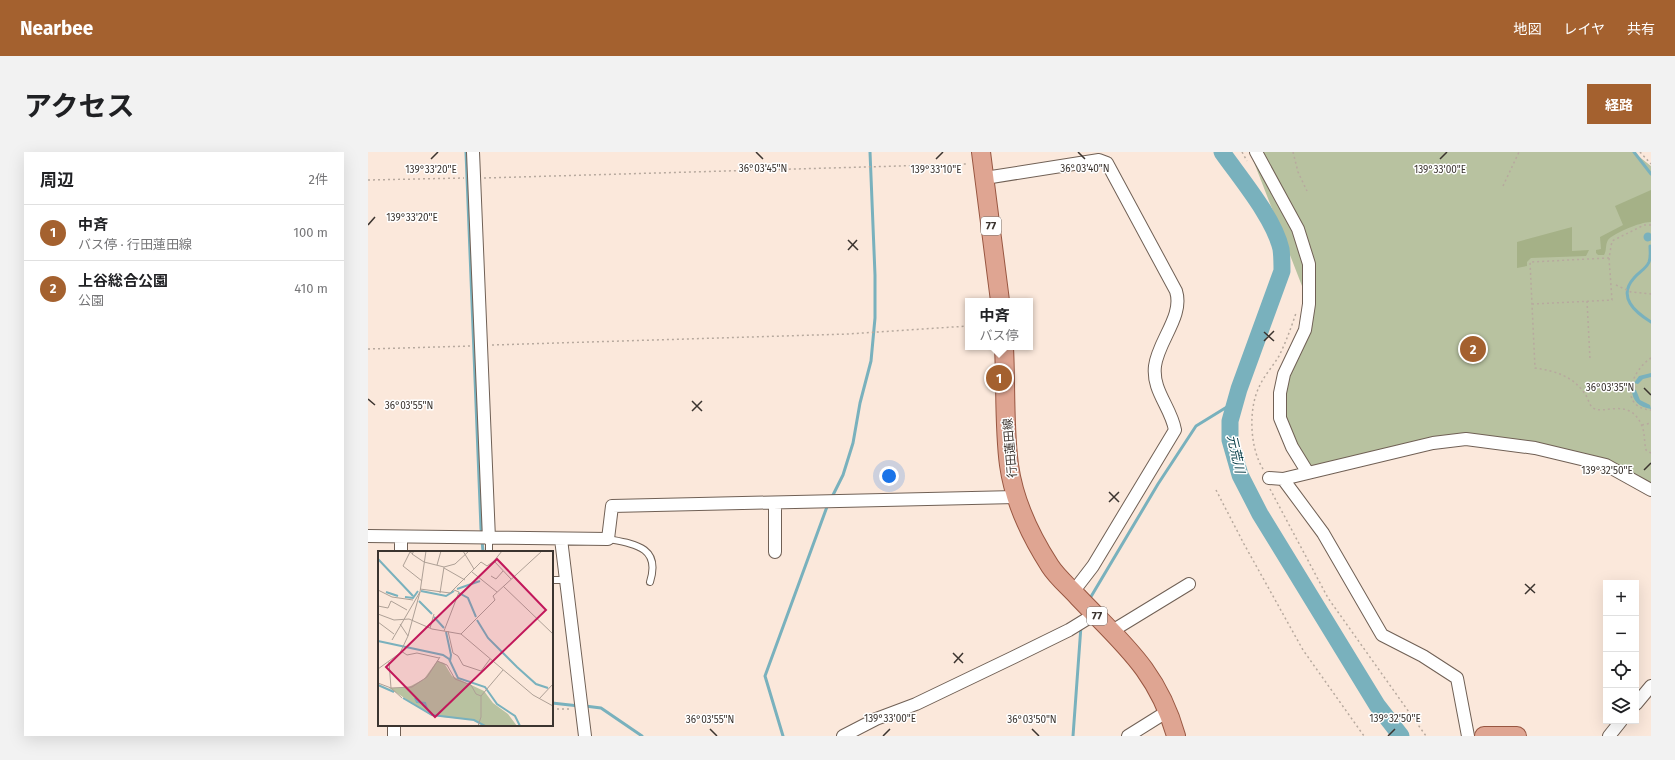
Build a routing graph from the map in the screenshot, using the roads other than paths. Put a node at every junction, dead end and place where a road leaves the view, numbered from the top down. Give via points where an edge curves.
1 (473, 152) edge
2 (1256, 152) edge
3 (982, 165) edge
4 (1000, 298) edge
5 (1004, 350) edge
6 (1308, 473) junction
7 (1269, 478) road end
8 (1283, 479) junction
9 (1651, 490) edge
10 (1016, 496) junction
11 (775, 503) junction
12 (368, 536) edge
13 (401, 538) junction
14 (484, 538) junction
15 (561, 539) junction
16 (608, 539) junction
17 (401, 551) edge
18 (489, 551) edge
19 (775, 552) dead end
20 (553, 580) edge
21 (566, 580) junction
22 (650, 582) dead end
23 (1188, 584) dead end
24 (1073, 592) junction
25 (1094, 614) junction
26 (1112, 631) junction
27 (1651, 686) edge
28 (1639, 700) edge
29 (1168, 711) junction
30 (1619, 724) edge
31 (585, 736) edge
32 (844, 736) edge
33 (1128, 736) edge
34 (1176, 736) edge
35 (1468, 736) edge
36 (1484, 736) edge
37 (1517, 736) edge
38 (1609, 736) edge

1 - 14 street via 482,346
2 - 6 street via 1298,229 1309,264 1309,304 1305,330 1284,374 1280,393 1280,418 1292,447
3 - 4 main road, 77
3 - 24 street via 1099,160 1107,163 1179,300 1155,365 1154,382 1175,430 1093,566
5 - 10 main road, 行田蓮田線 / 77 via 1009,465
6 - 8 street
6 - 9 street via 1433,443 1466,439 1535,448 1606,465
7 - 8 street
8 - 35 street via 1323,533 1382,635 1423,656 1457,678
10 - 11 street
10 - 24 main road, 行田蓮田線 / 77 via 1028,530 1050,567
11 - 16 street via 612,506
11 - 19 street
12 - 13 street
13 - 14 street
13 - 17 street
14 - 15 street
14 - 18 lane
15 - 16 street
15 - 21 street
16 - 22 lane via 637,544 644,549 653,561 654,571
20 - 21 lane
21 - 31 street
23 - 26 street
24 - 25 main road, 行田蓮田線 / 77
25 - 26 main road, 行田蓮田線 / 77
25 - 32 street via 1069,630
26 - 29 main road, 行田蓮田線 / 77 via 1142,664
27 - 28 street
29 - 33 street
29 - 34 main road, 行田蓮田線 / 77
30 - 38 street
36 - 37 main road

